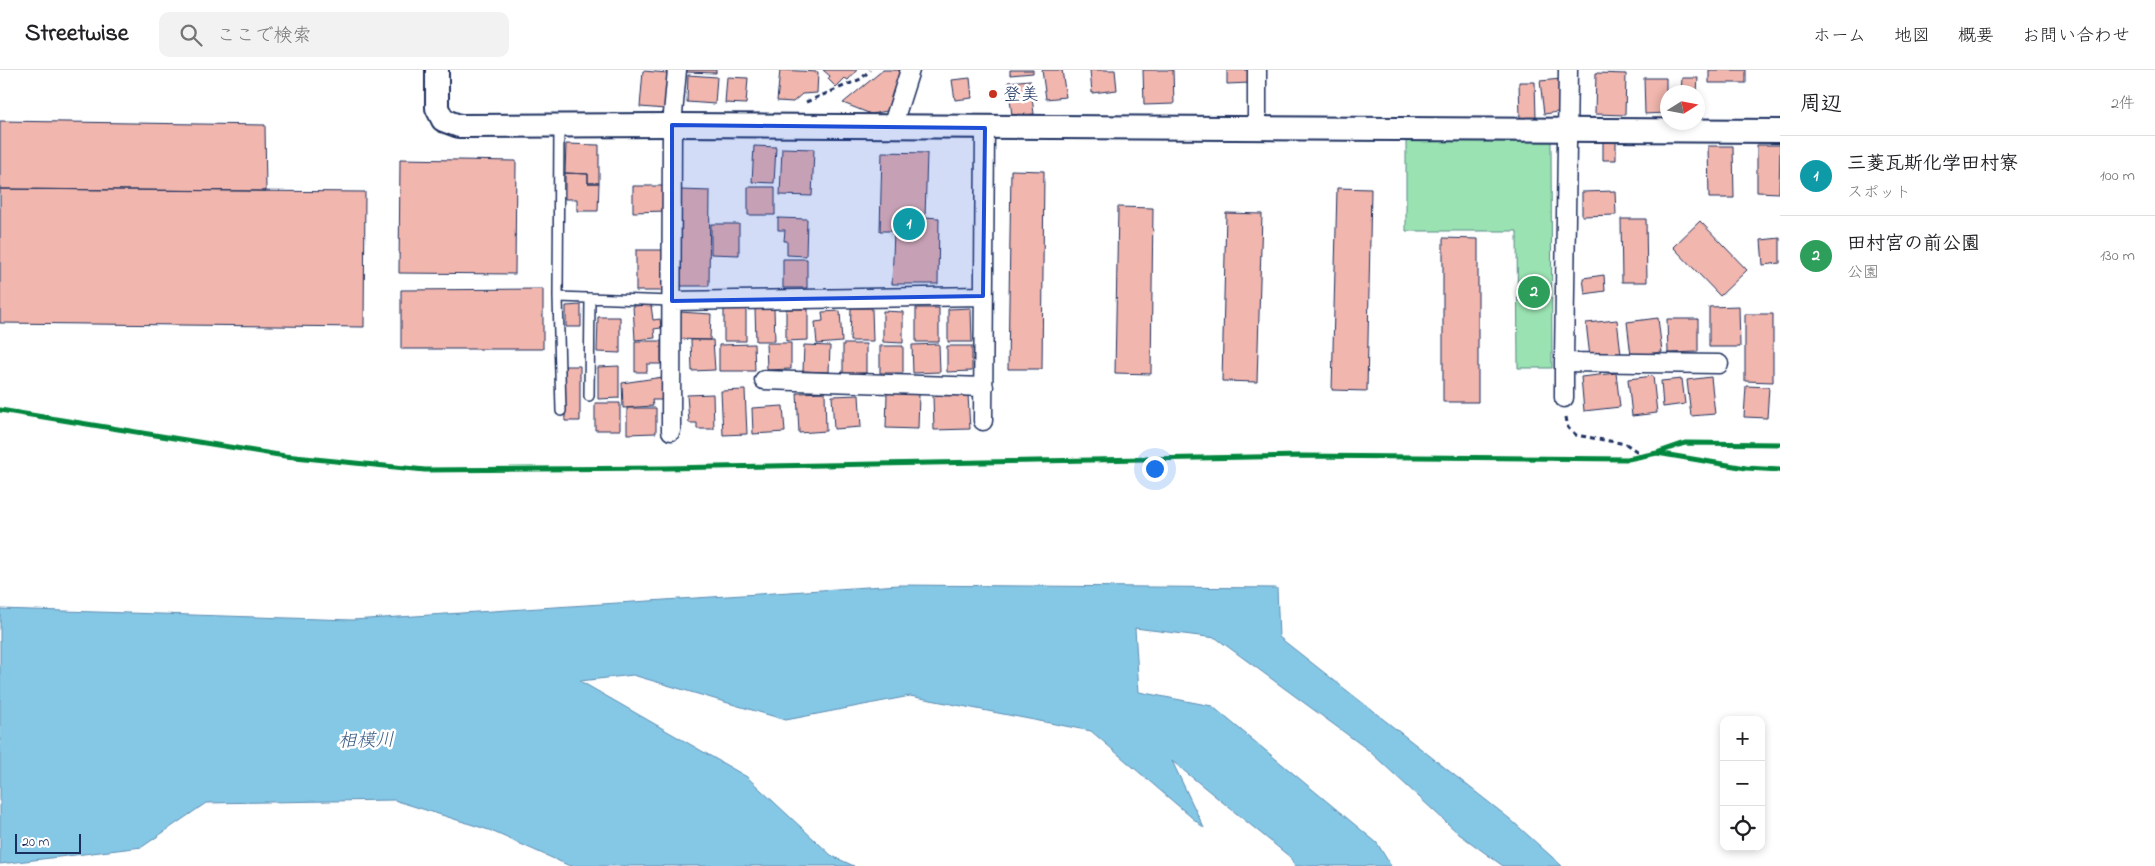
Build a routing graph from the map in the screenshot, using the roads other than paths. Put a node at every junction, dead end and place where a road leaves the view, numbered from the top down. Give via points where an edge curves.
1 (437, 70) edge
2 (677, 70) edge
3 (910, 70) edge
4 (1256, 70) edge
5 (1568, 70) edge
6 (559, 125) junction
7 (672, 125) junction
8 (892, 127) junction
9 (985, 128) junction
10 (1256, 128) junction
11 (1567, 130) junction
12 (1780, 132) edge
13 (983, 296) junction
14 (558, 297) junction
15 (590, 298) junction
16 (672, 300) junction
17 (1564, 362) junction
18 (1719, 364) dead end
19 (764, 380) dead end
20 (984, 387) junction
21 (589, 396) dead end
22 (1564, 398) road end
23 (561, 411) dead end
24 (983, 421) dead end
25 (671, 431) dead end

1 - 6 street via 437,108 443,120 459,126
2 - 7 street
3 - 8 street
4 - 10 street
5 - 11 street
6 - 7 street
6 - 14 lane
7 - 8 street
7 - 16 street
8 - 9 street
9 - 10 street
9 - 13 street
10 - 11 street
11 - 12 street
11 - 17 street
13 - 16 street
13 - 20 street
14 - 15 lane
14 - 23 lane
15 - 16 lane
15 - 21 lane
16 - 25 street
17 - 18 street
17 - 22 street
19 - 20 street
20 - 24 street

